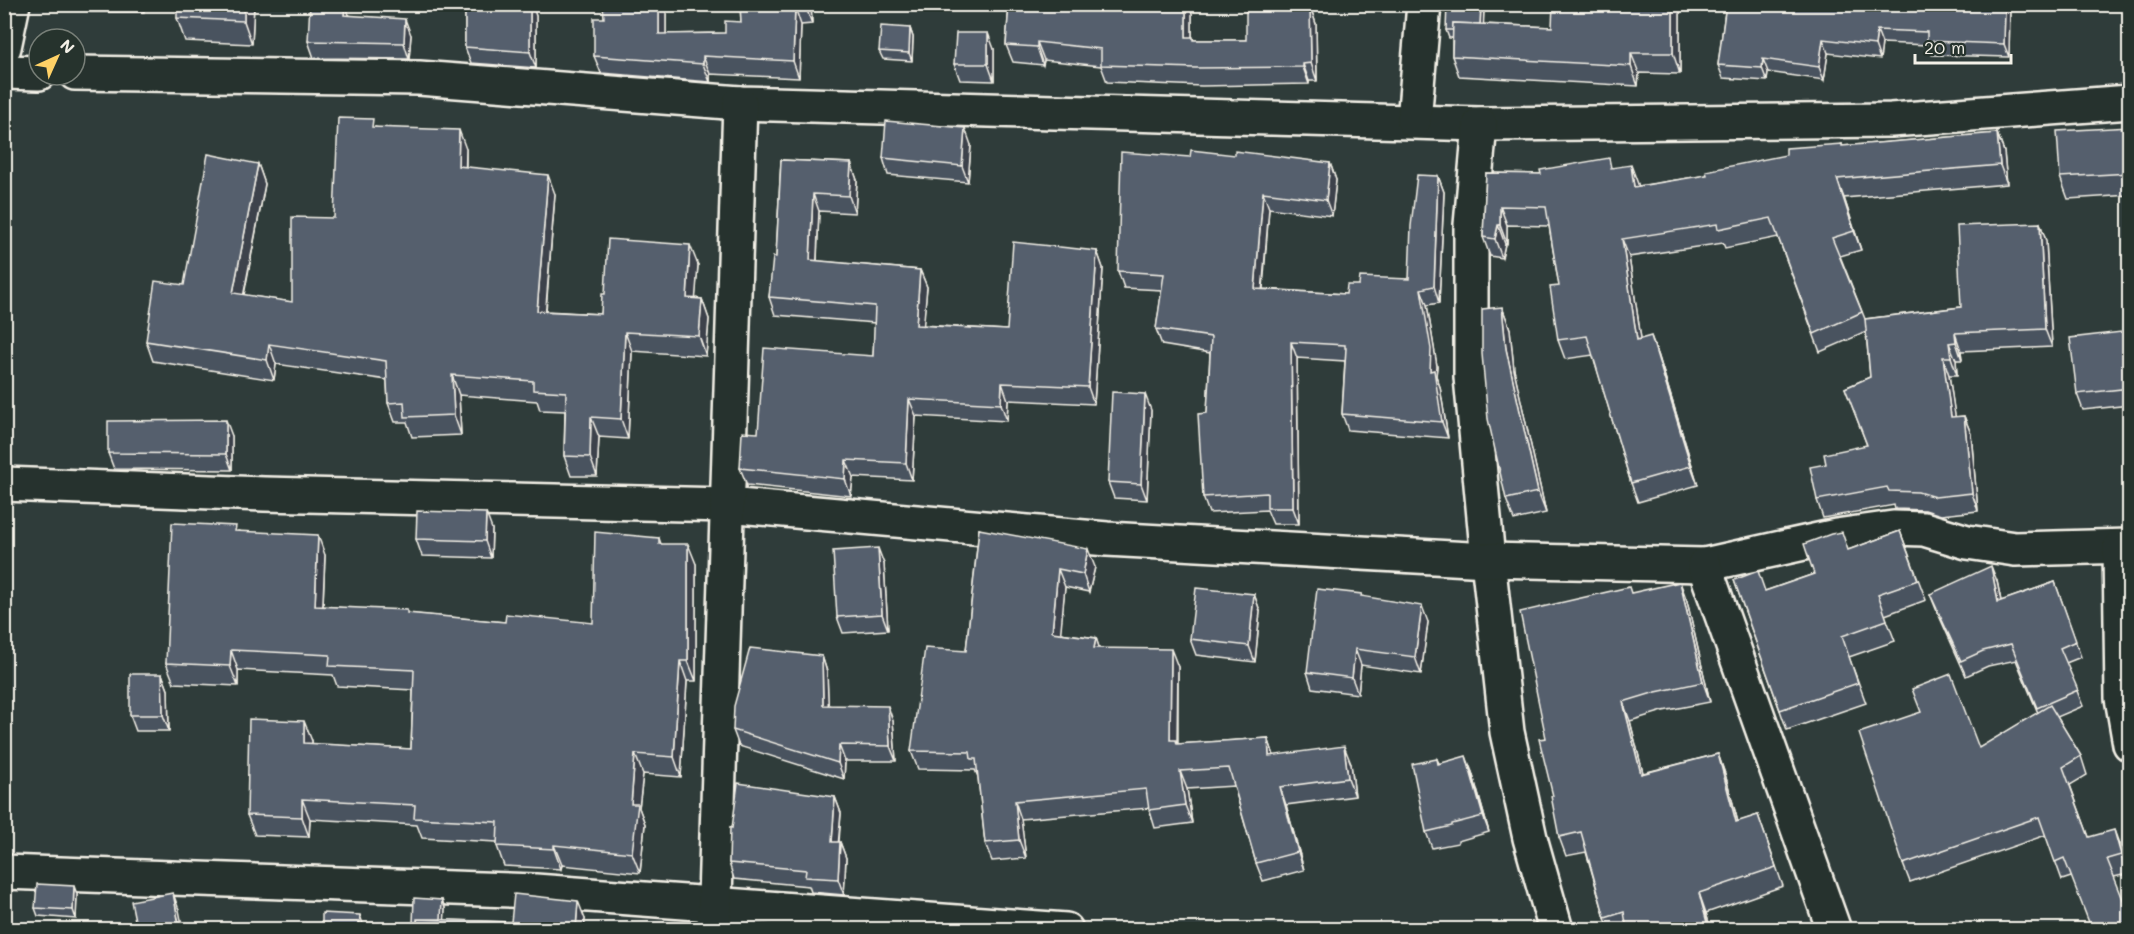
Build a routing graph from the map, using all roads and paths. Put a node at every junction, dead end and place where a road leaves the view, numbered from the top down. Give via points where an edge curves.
1 (14, 4) edge
2 (1424, 4) edge
3 (4, 47) edge
4 (4, 72) edge
5 (27, 73) edge
6 (87, 73) edge
7 (2130, 102) edge
8 (740, 103) junction
9 (1414, 121) junction
10 (1480, 124) junction
11 (4, 484) edge
12 (727, 505) junction
13 (2125, 547) edge
14 (1488, 560) junction
15 (1704, 565) junction
16 (2130, 744) edge
17 (4, 872) edge
18 (715, 917) edge
19 (1066, 930) edge
20 (1556, 930) edge
21 (1834, 930) edge

1 - 3 street
2 - 9 street
4 - 5 street
6 - 8 street via 419,78
7 - 10 street via 1891,120
8 - 9 street
8 - 12 street
9 - 10 street
10 - 14 street via 1471,225 1471,377
11 - 12 street
12 - 14 street via 1107,539
12 - 18 street
13 - 15 street via 2015,549 1967,542 1924,529 1893,528 1836,536
13 - 16 street via 2122,698
14 - 15 street
14 - 20 street via 1507,732 1530,838
15 - 21 street
17 - 18 street via 535,891
18 - 19 street

